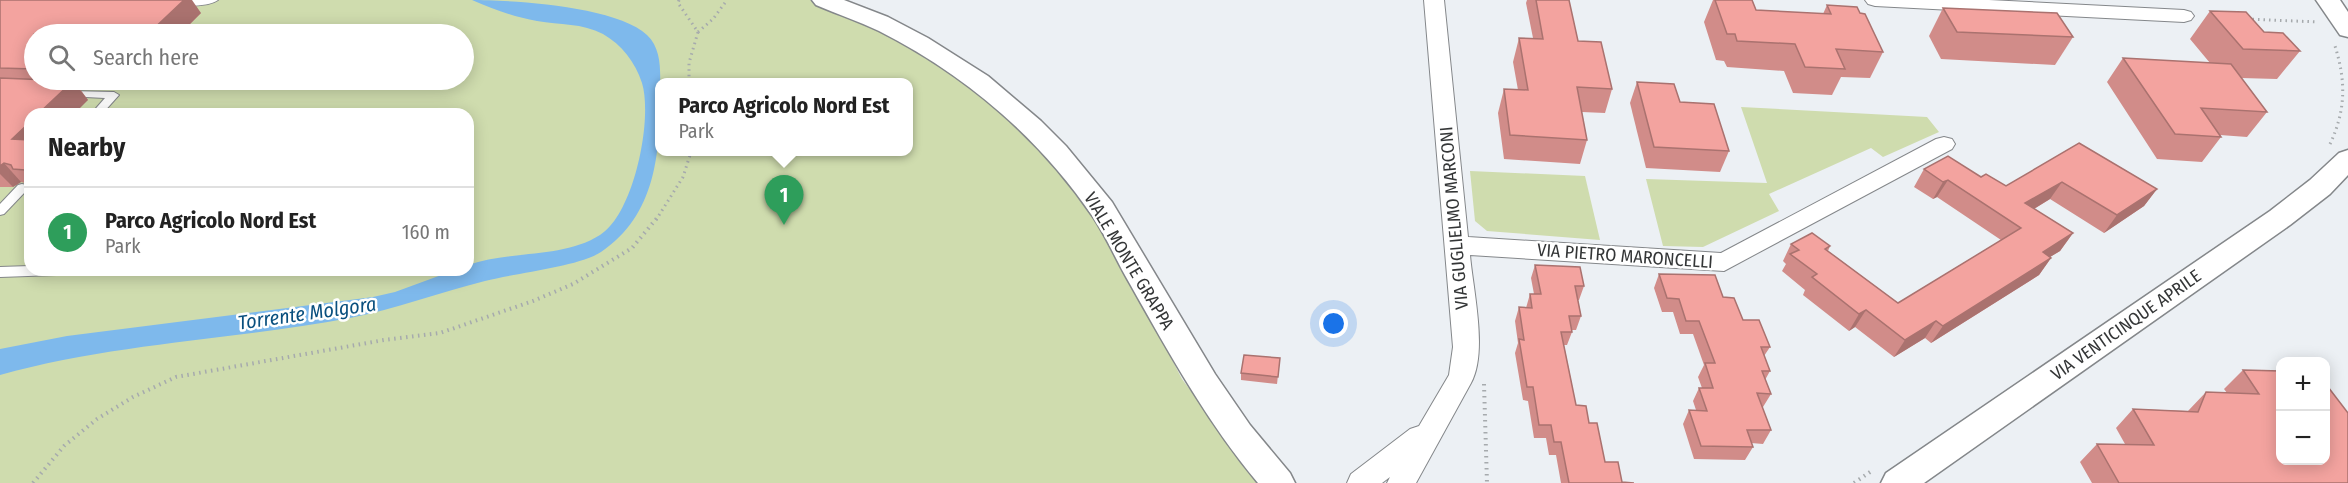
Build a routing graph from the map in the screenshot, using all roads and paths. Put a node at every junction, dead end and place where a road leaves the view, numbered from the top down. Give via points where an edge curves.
1 (148, 0) edge
2 (213, 0) edge
3 (679, 0) edge
4 (727, 0) edge
5 (824, 0) edge
6 (1434, 0) edge
7 (1875, 0) edge
8 (2184, 16) dead end
9 (2243, 19) edge
10 (2338, 23) edge
11 (698, 32) junction
12 (689, 78) edge
13 (57, 93) edge
14 (102, 108) edge
15 (1944, 144) dead end
16 (2338, 153) edge
17 (690, 156) edge
18 (22, 188) dead end
19 (0, 211) edge
20 (1456, 245) junction
21 (24, 271) edge
22 (0, 272) edge
23 (1431, 428) junction
24 (1886, 476) edge
25 (33, 483) edge
26 (1278, 483) edge
27 (1361, 483) edge
28 (1401, 483) edge
29 (1854, 483) edge

1 - 2 lane
3 - 11 path
4 - 11 path
5 - 26 street, VIALE MONTE GRAPPA via 886,26 972,76 1003,99 1066,162 1103,211 1233,429
6 - 20 street, VIA GUGLIELMO MARCONI
7 - 8 street
9 - 10 path
10 - 16 path via 2347,99
11 - 12 path
13 - 14 lane via 114,96
15 - 20 street, VIA PIETRO MARONCELLI via 1724,262
16 - 24 street, VIA VENTICINQUE APRILE via 2320,187 2280,218
17 - 25 path via 683,177 650,229 632,248 573,284 440,333 176,377 144,390 75,434
18 - 19 lane
20 - 23 street, VIA GUGLIELMO MARCONI via 1466,347 1462,376
21 - 22 lane
23 - 27 street, VIA GUGLIELMO MARCONI
23 - 28 street, VIA GUGLIELMO MARCONI
24 - 29 path

